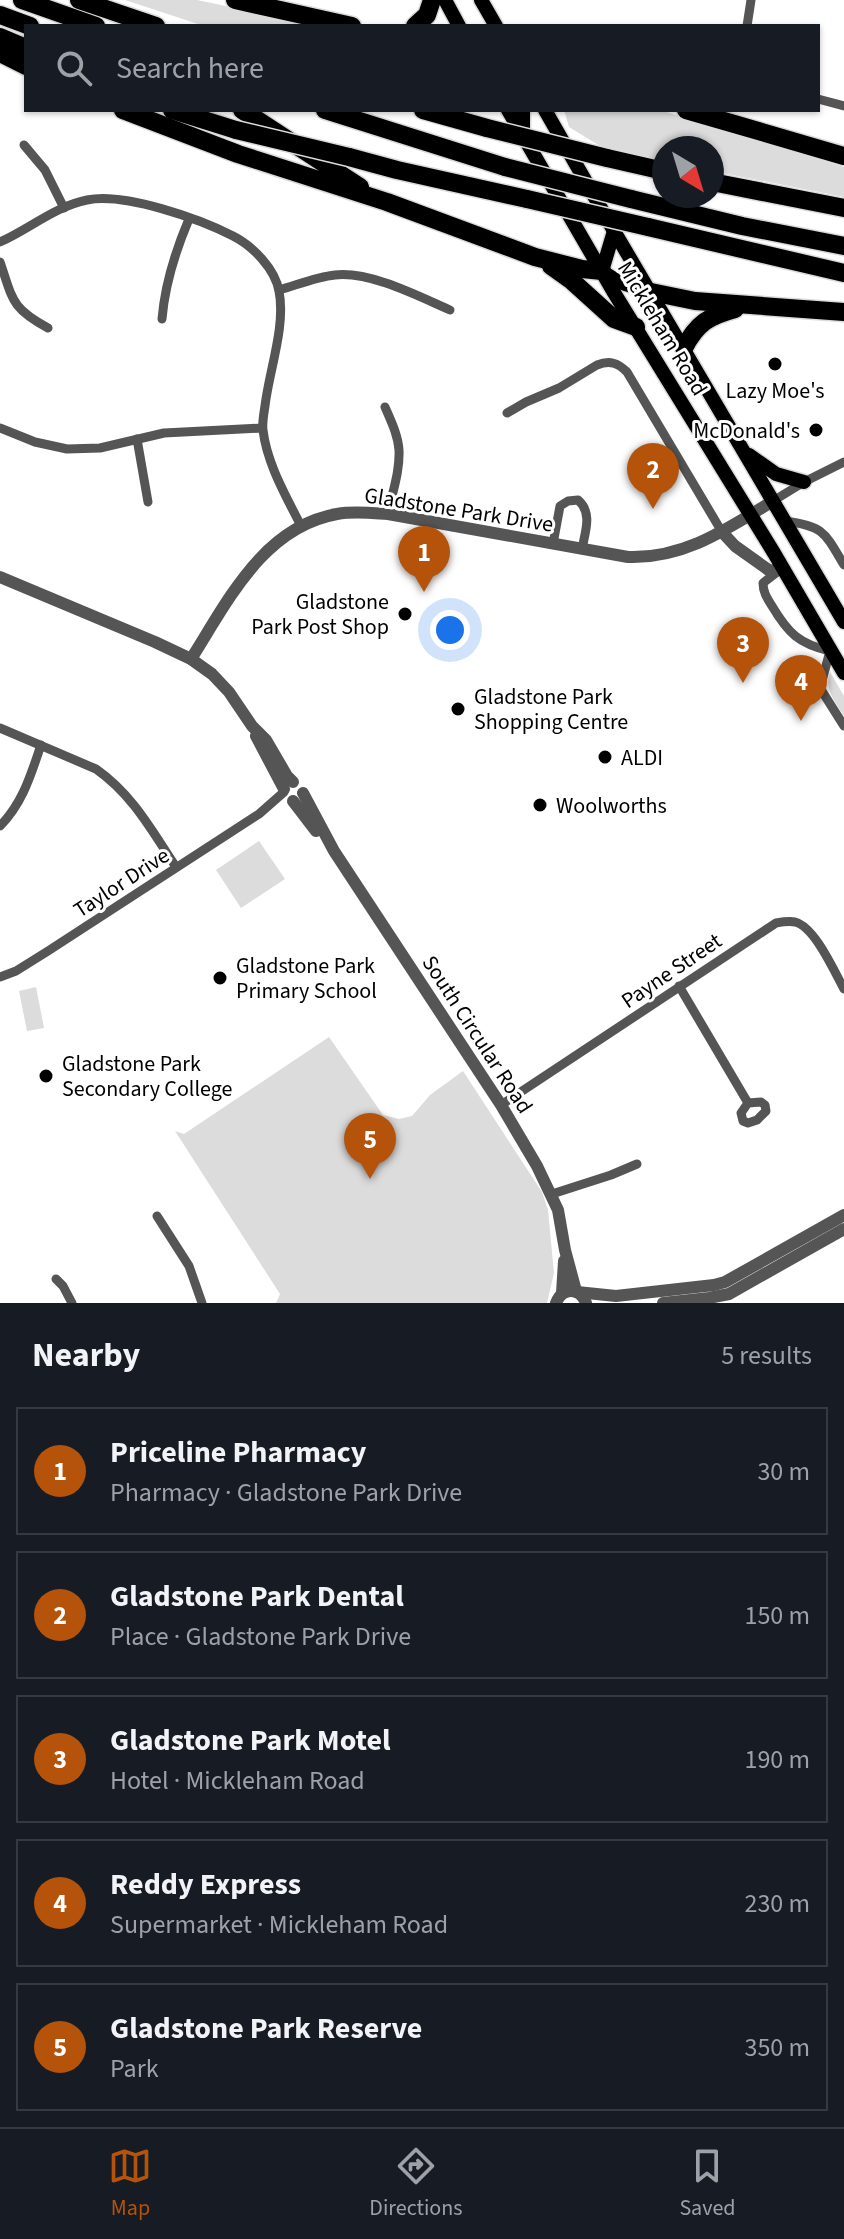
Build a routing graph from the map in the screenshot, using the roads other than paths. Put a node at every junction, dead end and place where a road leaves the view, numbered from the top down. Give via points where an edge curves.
1 (22, 0) edge
2 (79, 0) edge
3 (235, 0) edge
4 (432, 0) edge
5 (445, 0) edge
6 (481, 0) edge
7 (751, 0) edge
8 (0, 15) edge
9 (25, 24) edge
10 (90, 24) edge
11 (150, 24) edge
12 (343, 24) edge
13 (417, 24) edge
14 (458, 24) edge
15 (495, 24) edge
16 (747, 24) edge
17 (0, 37) edge
18 (24, 47) edge
19 (0, 53) edge
20 (24, 65) edge
21 (820, 100) edge
22 (844, 106) edge
23 (128, 112) edge
24 (178, 112) edge
25 (245, 112) edge
26 (331, 112) edge
27 (430, 112) edge
28 (509, 112) edge
29 (523, 112) edge
30 (546, 112) edge
31 (693, 112) edge
32 (523, 135) junction
33 (24, 145) dead end
34 (844, 156) edge
35 (652, 168) edge
36 (724, 184) edge
37 (387, 202) junction
38 (64, 208) junction
39 (844, 208) edge
40 (189, 219) junction
41 (614, 231) junction
42 (0, 242) edge
43 (844, 246) edge
44 (535, 257) junction
45 (0, 262) edge
46 (602, 271) junction
47 (844, 273) edge
48 (279, 290) junction
49 (651, 292) junction
50 (745, 305) junction
51 (450, 310) dead end
52 (844, 312) edge
53 (162, 319) dead end
54 (636, 327) junction
55 (48, 328) dead end
56 (684, 348) junction
57 (385, 407) dead end
58 (507, 413) dead end
59 (0, 428) edge
60 (262, 428) junction
61 (137, 439) junction
62 (745, 453) junction
63 (844, 462) edge
64 (804, 482) junction
65 (773, 501) junction
66 (148, 502) dead end
67 (388, 514) junction
68 (749, 515) junction
69 (785, 521) junction
70 (301, 526) junction
71 (722, 532) junction
72 (553, 544) junction
73 (582, 549) junction
74 (844, 565) edge
75 (782, 568) junction
76 (0, 577) edge
77 (844, 622) edge
78 (830, 651) junction
79 (191, 659) junction
80 (844, 673) edge
81 (844, 726) edge
82 (0, 728) edge
83 (41, 745) junction
84 (291, 793) junction
85 (0, 826) edge
86 (176, 867) junction
87 (0, 977) edge
88 (679, 986) junction
89 (844, 989) edge
90 (748, 1103) dead end
91 (501, 1105) junction
92 (637, 1164) dead end
93 (552, 1194) junction
94 (157, 1216) dead end
95 (842, 1225) edge
96 (56, 1279) dead end
97 (689, 1294) junction
98 (568, 1295) edge
99 (72, 1303) edge
100 (202, 1303) edge
101 (586, 1303) edge
102 (663, 1303) edge

1 - 10 highway
2 - 11 highway
3 - 12 highway
4 - 13 highway
5 - 14 main road
6 - 15 main road
7 - 16 street
8 - 9 highway
17 - 18 highway
19 - 20 highway
21 - 22 street
23 - 37 highway
24 - 47 highway, bridge
25 - 37 highway
26 - 43 highway, bridge via 505,167
27 - 35 highway, bridge
28 - 32 main road, Mickleham Road
29 - 32 main road
30 - 41 main road, Mickleham Road
31 - 34 highway
32 - 46 main road, Mickleham Road
33 - 38 street via 45,170
36 - 39 highway
37 - 44 highway
38 - 40 street via 114,198
38 - 42 street
40 - 48 street via 249,247
40 - 53 street via 175,251
41 - 46 main road
41 - 49 main road, Mickleham Road
44 - 46 highway
44 - 54 highway via 614,319
45 - 55 street via 11,298
46 - 49 main road
46 - 54 main road, Mickleham Road
48 - 51 street via 354,275
48 - 60 street via 278,335
49 - 50 highway
49 - 56 main road, Mickleham Road
50 - 52 highway
50 - 56 highway via 704,321
54 - 68 main road, Mickleham Road
56 - 62 main road, Mickleham Road
57 - 67 street via 399,450
58 - 71 street via 597,365 616,363 627,372
59 - 61 street via 67,449
60 - 61 street
60 - 70 street
61 - 66 street
62 - 64 main road via 776,474
62 - 65 main road, Mickleham Road
63 - 64 street
64 - 65 street
65 - 68 street, Gladstone Park Drive
65 - 69 main road, Mickleham Road
67 - 70 street, Gladstone Park Drive via 351,512
67 - 72 street, Gladstone Park Drive
68 - 71 street, Gladstone Park Drive
68 - 75 main road, Mickleham Road
69 - 74 street via 818,529
69 - 77 main road, Mickleham Road
70 - 79 street, Gladstone Park Drive via 254,564
71 - 73 street, Gladstone Park Drive via 682,550 648,557
71 - 75 street via 770,571
72 - 73 street, Gladstone Park Drive
72 - 73 street via 560,506 578,500 587,515
75 - 78 main road, Mickleham Road
75 - 78 street via 763,583 764,594 789,633
76 - 79 street, South Circular Road
78 - 80 main road, Mickleham Road
78 - 81 street via 820,688
79 - 84 street, South Circular Road via 229,692
82 - 83 street
83 - 85 street via 24,794
83 - 86 street via 96,769 128,795
84 - 86 street, Taylor Drive
84 - 91 street, South Circular Road
86 - 87 street, Taylor Drive
88 - 89 street, Payne Street via 776,923 794,922 815,938
88 - 90 street
88 - 91 street, Payne Street
91 - 93 street, South Circular Road
92 - 93 street
93 - 98 street, South Circular Road via 560,1218
94 - 100 street via 189,1266
95 - 97 street via 733,1279
96 - 99 street
97 - 98 street
97 - 102 street
98 - 101 street

